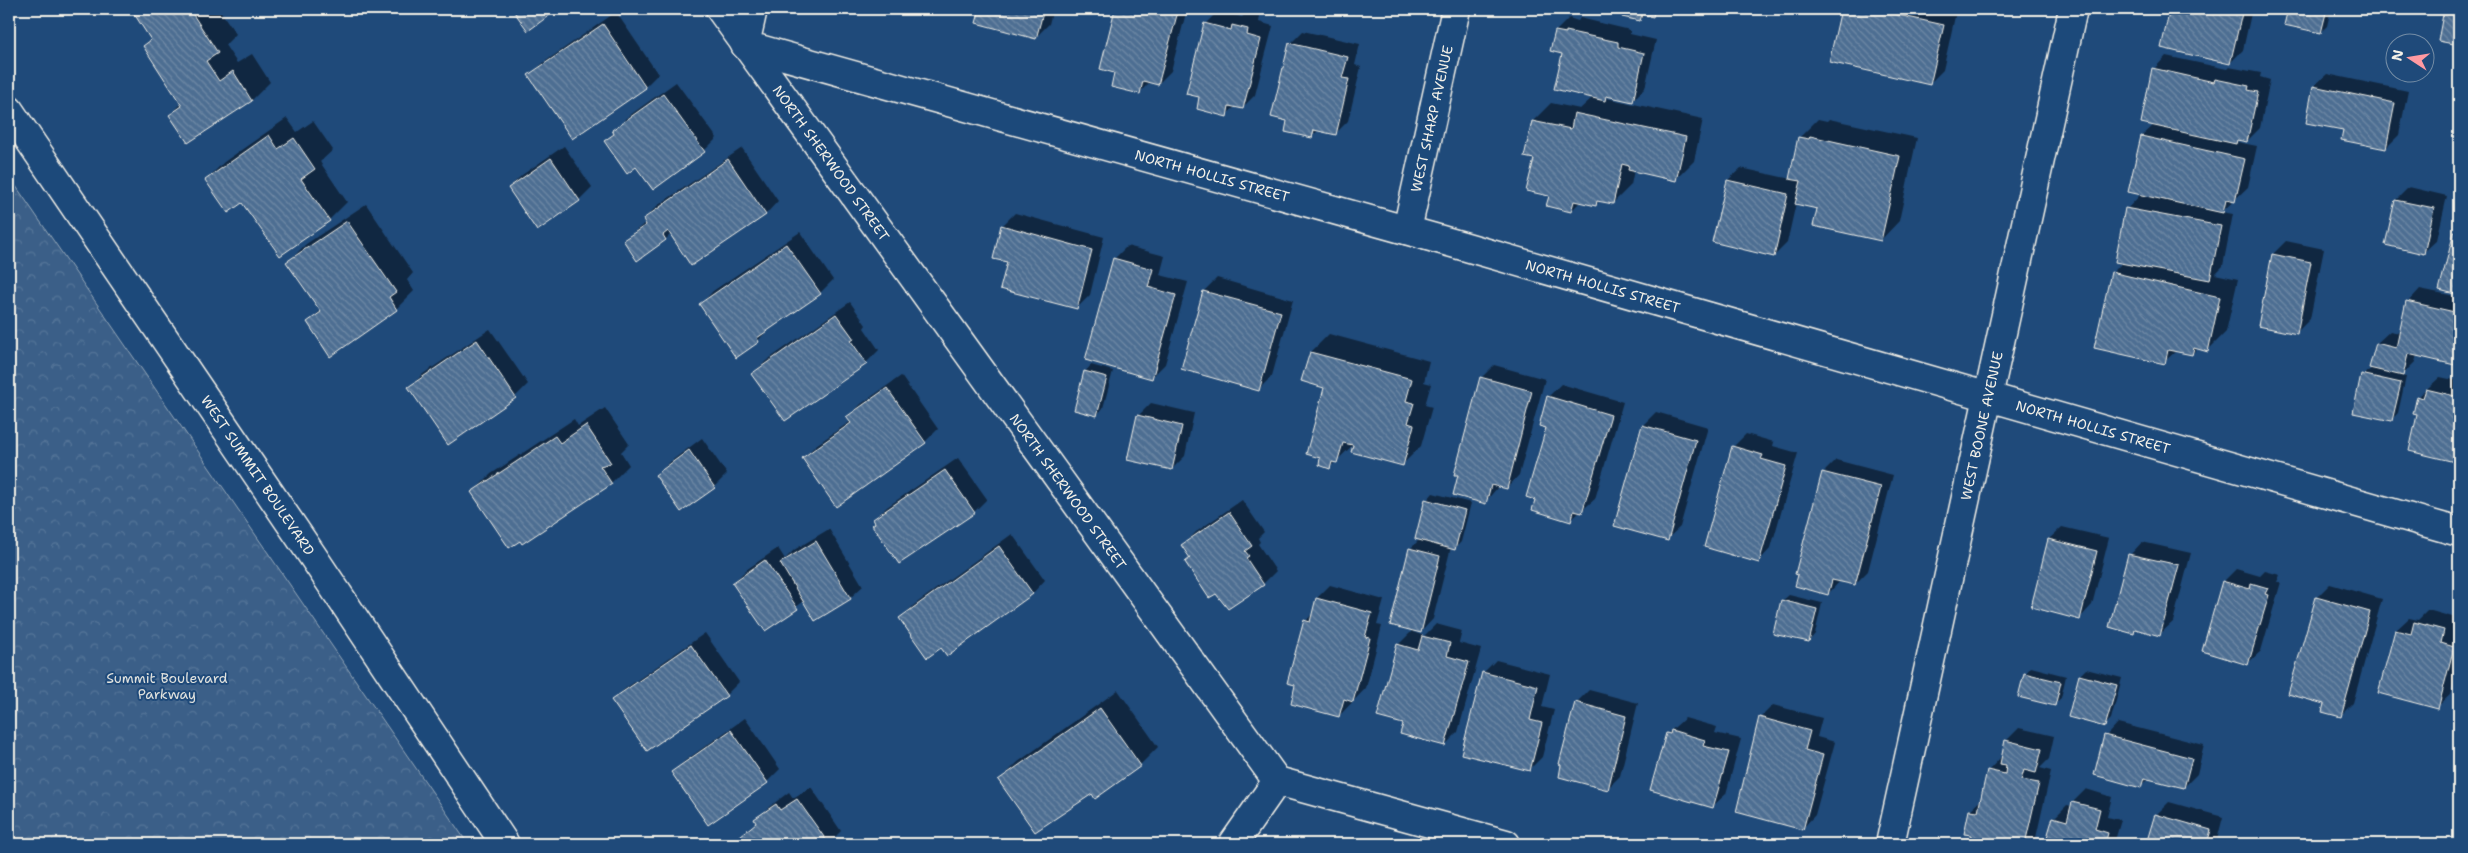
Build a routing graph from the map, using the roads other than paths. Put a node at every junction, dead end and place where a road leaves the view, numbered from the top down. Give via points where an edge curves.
1 (720, 9) edge
2 (753, 9) edge
3 (1456, 9) edge
4 (2073, 9) edge
5 (745, 45) junction
6 (9, 110) edge
7 (1407, 230) junction
8 (1986, 397) junction
9 (2459, 532) edge
10 (1277, 781) junction
11 (505, 844) edge
12 (1233, 844) edge
13 (1506, 844) edge
14 (1890, 844) edge

1 - 5 street, NORTH SHERWOOD STREET
2 - 5 street
3 - 7 street, WEST SHARP AVENUE
4 - 8 street, WEST BOONE AVENUE
5 - 7 street, NORTH HOLLIS STREET
5 - 10 street, NORTH SHERWOOD STREET
6 - 11 street, WEST SUMMIT BOULEVARD
7 - 8 street, NORTH HOLLIS STREET
8 - 9 street, NORTH HOLLIS STREET
8 - 14 street, WEST BOONE AVENUE
10 - 12 street
10 - 13 street

